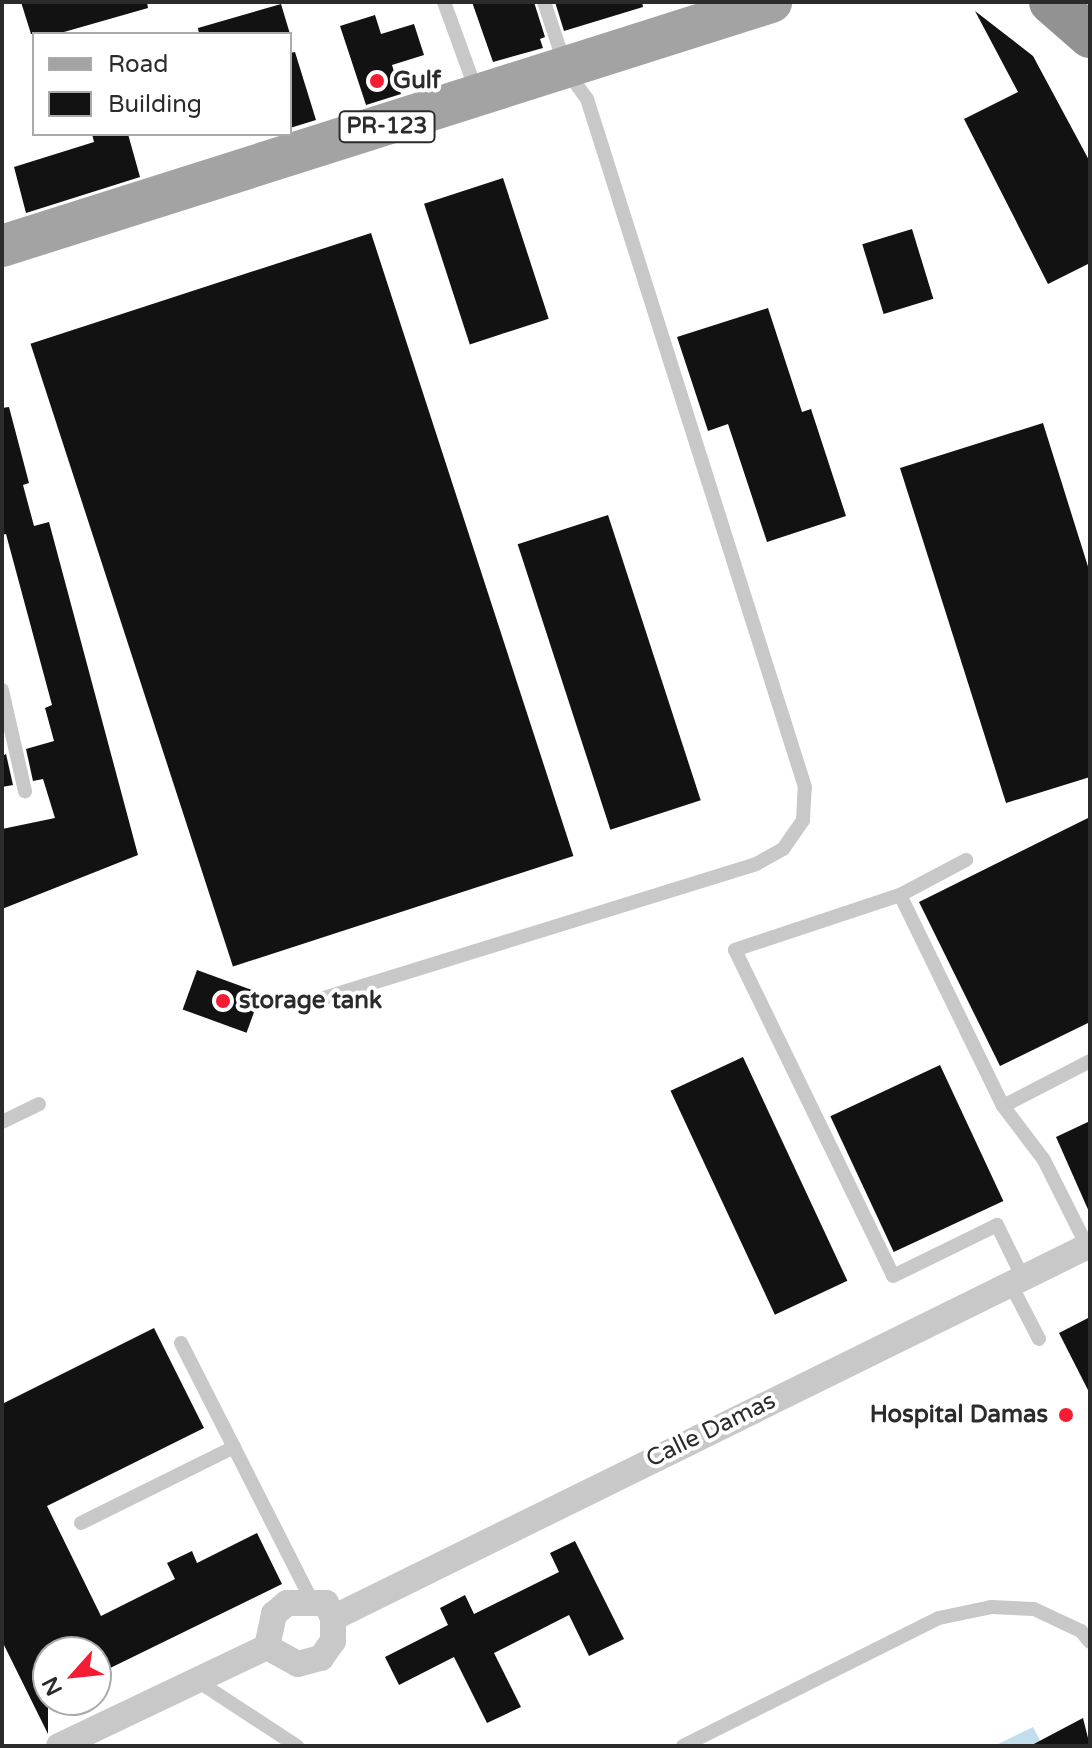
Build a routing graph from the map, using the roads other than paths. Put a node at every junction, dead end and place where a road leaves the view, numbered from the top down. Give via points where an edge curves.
1 (444, 2) edge
2 (544, 2) edge
3 (771, 2) edge
4 (1051, 2) edge
5 (1076, 2) edge
6 (1090, 29) edge
7 (1090, 36) edge
8 (567, 71) junction
9 (478, 98) junction
10 (2, 246) edge
11 (2, 690) edge
12 (25, 791) dead end
13 (966, 860) dead end
14 (900, 895) junction
15 (298, 1006) dead end
16 (1090, 1061) edge
17 (39, 1104) dead end
18 (1003, 1106) junction
19 (2, 1122) edge
20 (1088, 1246) edge
21 (1016, 1280) junction
22 (1039, 1339) dead end
23 (181, 1343) dead end
24 (234, 1447) junction
25 (81, 1523) dead end
26 (311, 1599) junction
27 (333, 1618) junction
28 (1090, 1642) edge
29 (267, 1647) junction
30 (196, 1680) junction
31 (59, 1746) edge
32 (297, 1746) edge
33 (683, 1746) edge

1 - 9 lane
2 - 8 lane
3 - 8 main road, PR-123
4 - 7 highway
5 - 6 highway
8 - 9 main road, PR-123
8 - 15 lane via 587,99 796,757 805,787 803,820 783,849 756,864
9 - 10 main road, PR-123
11 - 12 lane
13 - 14 lane
14 - 18 lane
14 - 21 lane via 735,950 893,1276 997,1225
16 - 18 lane
17 - 19 lane
18 - 20 lane via 1044,1160
20 - 21 street, Calle Damas
21 - 22 lane
21 - 27 street, Calle Damas
23 - 24 lane
24 - 25 lane
24 - 26 lane
26 - 27 street via 326,1603
26 - 29 street via 287,1603 274,1614
27 - 29 street via 333,1641 321,1658 298,1664
28 - 33 lane via 1081,1631 1034,1609 991,1607 939,1618
29 - 30 street
30 - 31 street
30 - 32 lane

